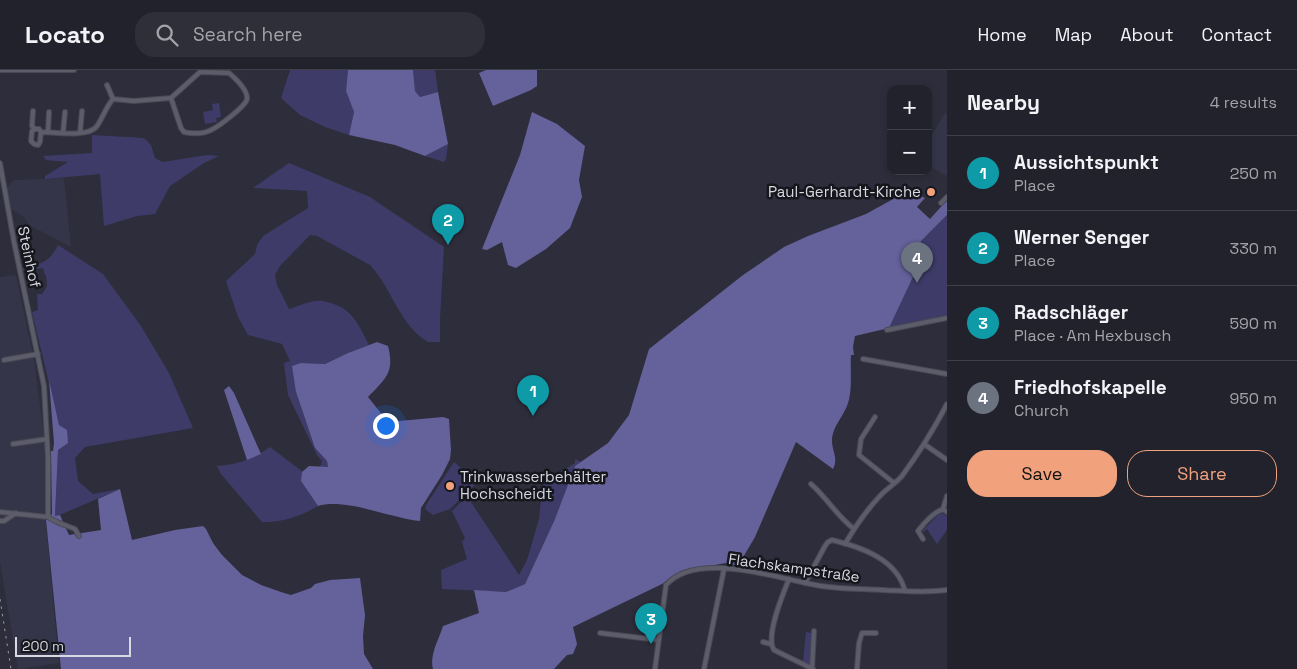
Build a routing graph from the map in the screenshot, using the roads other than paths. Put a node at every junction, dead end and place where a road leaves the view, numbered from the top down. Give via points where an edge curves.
1 (0, 70) edge
2 (74, 70) edge
3 (200, 71) edge
4 (107, 85) dead end
5 (171, 98) junction
6 (113, 99) junction
7 (33, 111) dead end
8 (82, 111) dead end
9 (49, 112) dead end
10 (65, 112) dead end
11 (35, 129) junction
12 (41, 132) junction
13 (48, 132) junction
14 (64, 133) junction
15 (80, 133) junction
16 (0, 163) edge
17 (947, 197) edge
18 (941, 203) dead end
19 (947, 318) edge
20 (887, 330) dead end
21 (38, 354) junction
22 (863, 359) dead end
23 (4, 360) dead end
24 (947, 374) edge
25 (947, 404) edge
26 (875, 417) dead end
27 (47, 439) junction
28 (13, 444) dead end
29 (924, 444) junction
30 (947, 460) edge
31 (894, 483) junction
32 (811, 484) dead end
33 (947, 496) edge
34 (945, 510) edge
35 (0, 512) edge
36 (16, 513) junction
37 (48, 516) junction
38 (0, 521) edge
39 (854, 529) junction
40 (80, 536) dead end
41 (923, 539) dead end
42 (845, 544) junction
43 (724, 569) junction
44 (789, 579) junction
45 (804, 583) junction
46 (947, 590) edge
47 (906, 591) junction
48 (814, 631) dead end
49 (600, 632) dead end
50 (876, 633) dead end
51 (659, 640) junction
52 (762, 642) dead end
53 (771, 644) junction
54 (655, 669) edge
55 (704, 669) edge
56 (812, 669) edge
57 (857, 669) edge

1 - 2 street
3 - 5 street
3 - 5 street via 230,73 245,91 244,105 211,130 188,133 181,128
4 - 6 street
5 - 6 street
6 - 15 street via 95,129
7 - 11 street via 32,126
8 - 15 street
9 - 13 street
10 - 14 street
11 - 12 street
11 - 12 street via 31,141 34,144 40,142
12 - 13 street
13 - 14 street
14 - 15 street
16 - 21 street, Steinhof
17 - 18 street
19 - 20 street
21 - 23 street
21 - 27 street, Steinhof via 44,386
22 - 24 street
25 - 29 street
26 - 31 street via 862,439 859,454
27 - 28 street
27 - 37 street, Steinhof
29 - 30 street
29 - 31 street
31 - 39 street
32 - 39 street
33 - 34 street
34 - 41 street via 938,511 918,531
35 - 36 street
36 - 37 street
36 - 38 street
37 - 40 street via 75,529
39 - 42 street
42 - 45 street via 828,542
42 - 47 street via 867,551 890,566 899,575
43 - 44 street, Flachskampstraße via 756,571
43 - 51 street, Flachskampstraße via 698,570 670,582 665,589
43 - 55 street
44 - 45 street, Flachskampstraße
44 - 53 street via 778,606
45 - 47 street, Flachskampstraße
46 - 47 street, Flachskampstraße
48 - 56 street
49 - 51 street
50 - 57 street via 862,633
51 - 54 street, Flachskampstraße
52 - 53 street
53 - 56 street via 774,650

